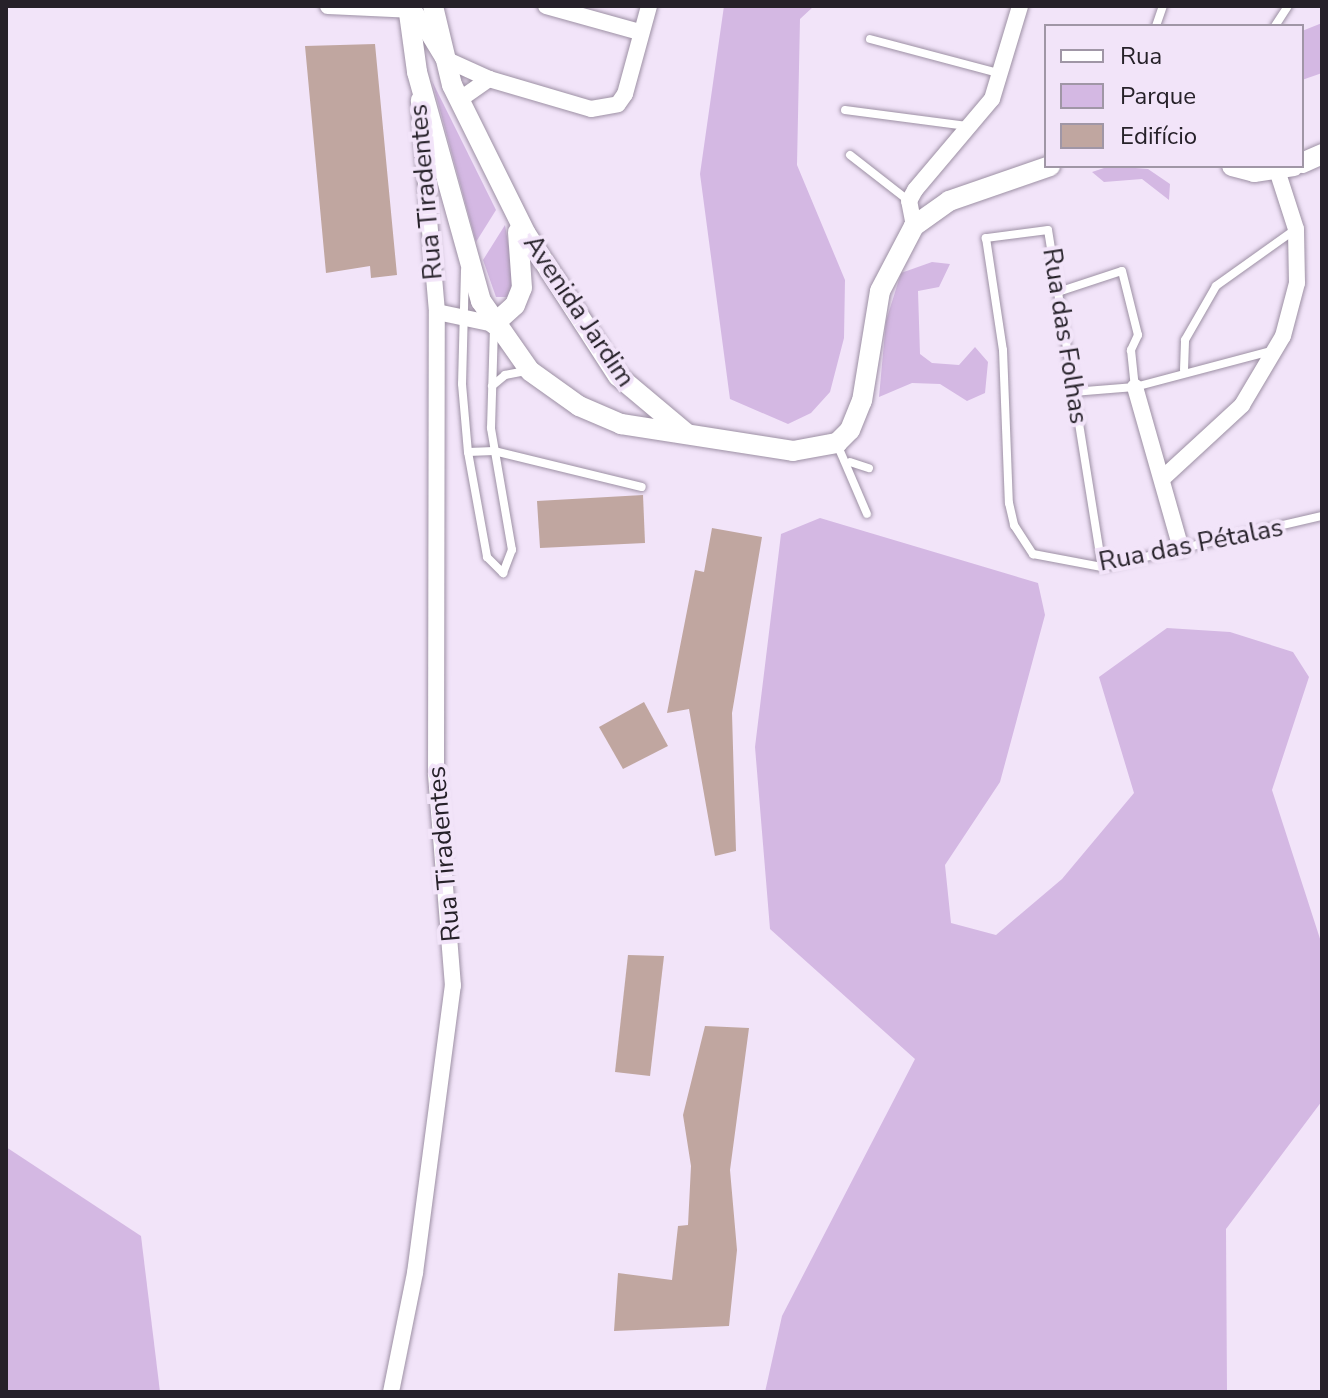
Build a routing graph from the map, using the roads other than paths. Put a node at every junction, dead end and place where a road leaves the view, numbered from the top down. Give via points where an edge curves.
1 (328, 6) edge
2 (433, 6) edge
3 (546, 6) edge
4 (649, 6) edge
5 (1288, 6) edge
6 (408, 7) edge
7 (1016, 7) edge
8 (1276, 24) edge
9 (640, 32) junction
10 (870, 39) dead end
11 (443, 58) junction
12 (417, 72) junction
13 (1003, 74) junction
14 (489, 79) junction
15 (459, 100) junction
16 (845, 110) dead end
17 (975, 127) junction
18 (850, 155) dead end
19 (1044, 168) edge
20 (1285, 168) edge
21 (909, 201) junction
22 (513, 211) junction
23 (914, 226) junction
24 (1296, 229) junction
25 (466, 261) junction
26 (1058, 292) junction
27 (437, 312) junction
28 (462, 317) junction
29 (494, 324) junction
30 (1275, 350) junction
31 (1184, 370) junction
32 (530, 371) junction
33 (492, 386) junction
34 (1135, 387) junction
35 (1073, 392) junction
36 (689, 435) junction
37 (837, 443) junction
38 (1003, 444) joint
39 (494, 451) junction
40 (468, 452) junction
41 (850, 462) junction
42 (869, 468) dead end
43 (1163, 478) junction
44 (642, 487) dead end
45 (867, 514) dead end
46 (1322, 516) edge
47 (1181, 549) junction
48 (1102, 567) junction
49 (391, 1392) edge

1 - 6 street
2 - 11 street, Rua Tiradentes
3 - 9 street
4 - 9 street
5 - 8 lane
6 - 11 street via 418,12 430,45
6 - 12 street, Rua Tiradentes
7 - 13 street
9 - 14 street via 625,94 609,107 580,109
10 - 13 lane
11 - 14 street
11 - 15 street, Rua Tiradentes
12 - 25 street, Rua Tiradentes
12 - 27 street, Rua Tiradentes
13 - 17 street
14 - 15 street
15 - 22 street, Rua Tiradentes
16 - 17 lane
17 - 21 street
18 - 21 lane
19 - 23 street via 949,201
20 - 24 street
21 - 23 street
22 - 29 street via 522,288 515,305
22 - 36 street, Avenida Jardim via 618,376
23 - 37 street via 880,291 862,401 850,430
24 - 30 street via 1297,283
24 - 31 lane via 1216,286 1185,340
25 - 28 lane, Rua Tiradentes
25 - 29 street, Rua Tiradentes
26 - 34 lane via 1122,271 1138,335 1131,350
26 - 35 lane, Rua das Folhas
26 - 38 lane, Rua das Folhas via 1046,229 985,239 1003,350
27 - 28 street, Rua Tiradentes
27 - 49 street, Rua Tiradentes via 436,773 453,1000 415,1273
28 - 29 street, Rua Tiradentes
28 - 40 lane
29 - 32 street, Avenida Jardim
29 - 33 lane
30 - 31 lane
30 - 43 street via 1242,405
31 - 34 lane
32 - 33 lane via 512,372
32 - 36 street, Avenida Jardim via 610,420
33 - 39 lane
34 - 35 lane
34 - 43 street
35 - 48 lane, Rua das Folhas
36 - 37 street, Avenida Jardim via 793,451
37 - 41 lane
38 - 48 lane, Rua das Pétalas via 1009,503 1023,545 1044,560
39 - 40 lane
39 - 40 lane via 512,550 503,573 487,557
39 - 44 lane
41 - 42 lane
41 - 45 lane via 856,498
43 - 47 street
46 - 47 lane, Rua das Pétalas
47 - 48 lane, Rua das Pétalas

